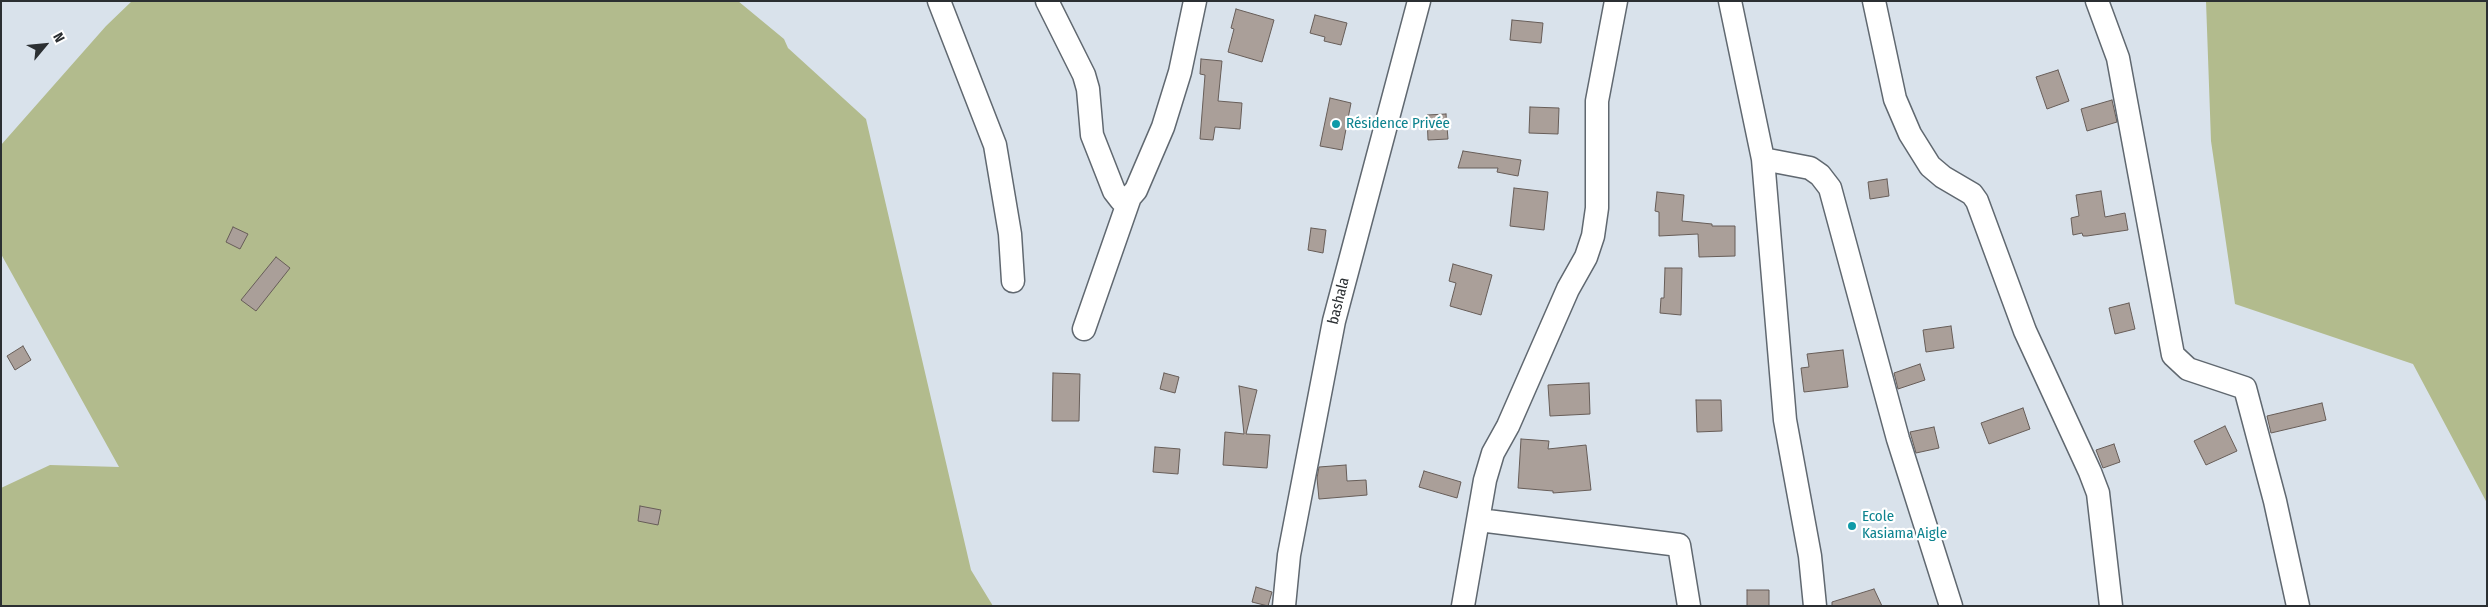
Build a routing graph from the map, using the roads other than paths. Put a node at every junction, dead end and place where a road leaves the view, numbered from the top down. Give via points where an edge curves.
1 (939, 1) edge
2 (1047, 1) edge
3 (1195, 1) edge
4 (1419, 1) edge
5 (1616, 1) edge
6 (1730, 1) edge
7 (1874, 1) edge
8 (2097, 1) edge
9 (1763, 159) junction
10 (1130, 197) junction
11 (1013, 281) dead end
12 (1084, 329) dead end
13 (1479, 520) junction
14 (1284, 606) edge
15 (1463, 606) edge
16 (1689, 606) edge
17 (1814, 606) edge
18 (1952, 606) edge
19 (2111, 606) edge
20 (2298, 606) edge

1 - 11 street via 995,145 1010,234
2 - 10 street via 1084,75 1092,135 1114,191 1121,200
3 - 10 street via 1169,111 1136,190
4 - 14 street, bashala via 1334,321 1289,555
5 - 13 street via 1598,101 1597,208 1593,236 1508,426 1493,452
6 - 9 street
7 - 19 street via 1895,99 1910,134 1930,166 1972,194 1977,201 2025,331 2090,472 2098,493
8 - 20 street via 2118,58 2173,355 2188,369 2245,388
9 - 17 street via 1785,420 1810,556
9 - 18 street via 1810,168 1830,188 1898,439
10 - 12 street
13 - 15 street
13 - 16 street via 1679,546

